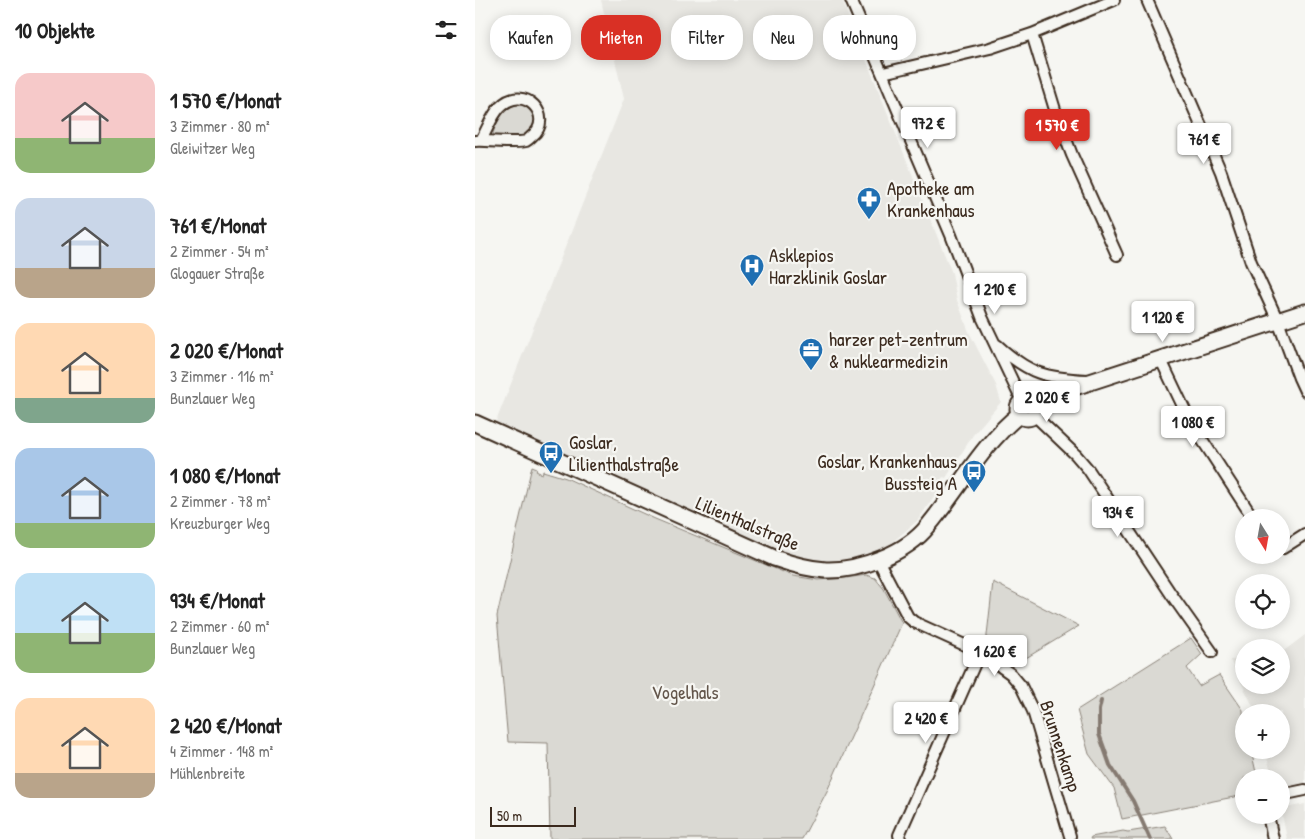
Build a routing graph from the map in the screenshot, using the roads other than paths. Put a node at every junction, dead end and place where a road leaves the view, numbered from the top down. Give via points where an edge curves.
1 (851, 0) edge
2 (1114, 0) edge
3 (1147, 0) edge
4 (1032, 34) junction
5 (883, 73) junction
6 (478, 140) edge
7 (1117, 255) dead end
8 (1305, 312) edge
9 (1278, 321) junction
10 (994, 341) junction
11 (1161, 360) junction
12 (1096, 380) junction
13 (1305, 390) edge
14 (1028, 409) junction
15 (475, 424) edge
16 (1247, 509) edge
17 (1305, 534) edge
18 (1290, 544) edge
19 (878, 560) junction
20 (980, 652) junction
21 (1212, 652) dead end
22 (1305, 790) edge
23 (1290, 793) edge
24 (1270, 824) edge
25 (1069, 838) edge
26 (900, 839) edge
27 (1273, 839) edge

1 - 5 street
2 - 4 street
3 - 9 street via 1221,172 1251,262
4 - 5 street via 963,55
4 - 7 street via 1072,155
5 - 10 street
6 - 6 street via 526,141 537,132 540,122 534,104 523,98 510,99 499,107
8 - 9 street, Lilienthalstraße
9 - 11 street, Lilienthalstraße
9 - 13 street
10 - 12 street via 1031,370 1065,379
10 - 14 street
11 - 12 street, Lilienthalstraße
11 - 16 street via 1190,421
12 - 14 street, Lilienthalstraße via 1050,395
14 - 19 street, Lilienthalstraße via 991,442 927,528 903,547
14 - 21 street via 1088,470
15 - 19 street, Lilienthalstraße via 773,558 827,570
17 - 18 street
19 - 20 street, Brunnenkamp via 909,617 920,626
20 - 25 street, Brunnenkamp via 1011,674 1028,698
20 - 26 street
22 - 23 street
24 - 27 street

